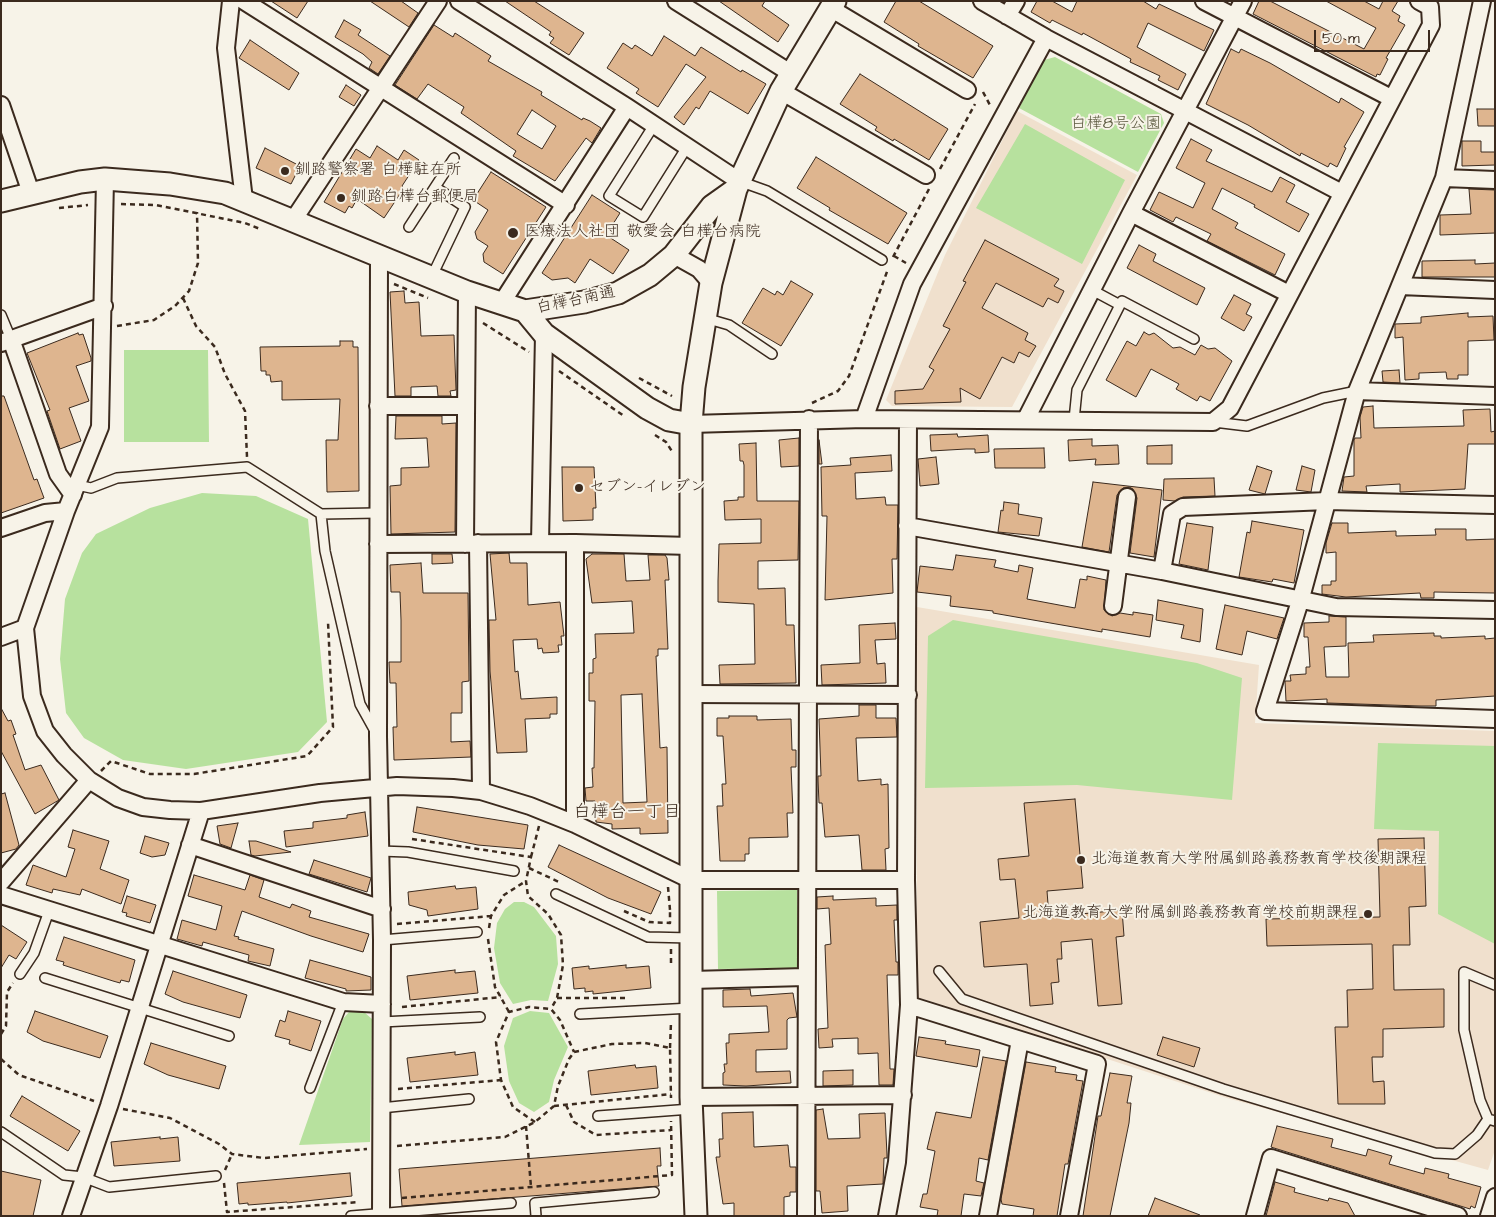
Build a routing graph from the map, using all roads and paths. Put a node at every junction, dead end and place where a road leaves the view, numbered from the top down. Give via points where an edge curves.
1 (231, 1) edge
2 (244, 1) edge
3 (438, 1) edge
4 (459, 1) edge
5 (676, 1) edge
6 (982, 1) edge
7 (1016, 1) edge
8 (1204, 1) edge
9 (1244, 1) edge
10 (1419, 1) edge
11 (1482, 1) edge
12 (833, 5) edge
13 (1007, 16) junction
14 (1235, 18) junction
15 (1046, 38) junction
16 (786, 82) junction
17 (382, 88) junction
18 (974, 90) joint
19 (1391, 98) junction
20 (996, 100) dead end
21 (1, 106) edge
22 (627, 107) junction
23 (992, 108) dead end
24 (1185, 112) junction
25 (654, 125) junction
26 (687, 147) junction
27 (454, 158) dead end
28 (932, 176) junction
29 (1444, 178) junction
30 (105, 179) junction
31 (1495, 180) edge
32 (738, 185) junction
33 (435, 187) junction
34 (31, 193) junction
35 (1342, 193) junction
36 (244, 200) junction
37 (1, 201) edge
38 (566, 205) junction
39 (197, 212) dead end
40 (1131, 213) junction
41 (294, 219) junction
42 (408, 227) dead end
43 (379, 256) junction
44 (674, 256) junction
45 (882, 260) dead end
46 (432, 276) junction
47 (711, 283) junction
48 (1400, 286) junction
49 (1092, 290) junction
50 (1495, 290) edge
51 (467, 292) junction
52 (1289, 294) junction
53 (183, 298) junction
54 (501, 304) junction
55 (1120, 305) junction
56 (104, 306) junction
57 (525, 311) junction
58 (1, 315) edge
59 (705, 318) junction
60 (103, 327) junction
61 (544, 334) junction
62 (1194, 339) dead end
63 (6, 341) edge
64 (772, 354) dead end
65 (638, 378) dead end
66 (1357, 391) junction
67 (672, 396) dead end
68 (1495, 396) edge
69 (378, 406) junction
70 (465, 406) junction
71 (810, 414) junction
72 (864, 419) junction
73 (1026, 419) junction
74 (908, 420) junction
75 (1074, 420) junction
76 (1213, 422) junction
77 (691, 424) junction
78 (247, 467) junction
79 (75, 490) junction
80 (1127, 496) dead end
81 (1327, 501) junction
82 (1495, 505) edge
83 (66, 511) junction
84 (377, 513) junction
85 (322, 514) junction
86 (907, 526) junction
87 (1, 528) edge
88 (471, 543) junction
89 (540, 543) junction
90 (575, 543) junction
91 (378, 544) junction
92 (691, 546) junction
93 (1118, 564) junction
94 (1162, 572) junction
95 (1301, 598) junction
96 (1113, 606) dead end
97 (1495, 610) edge
98 (328, 619) dead end
99 (25, 628) junction
100 (1, 636) edge
101 (691, 694) junction
102 (807, 694) junction
103 (908, 695) junction
104 (1495, 718) edge
105 (378, 736) junction
106 (89, 780) junction
107 (378, 788) junction
108 (481, 791) junction
109 (201, 811) junction
110 (541, 818) dead end
111 (575, 824) junction
112 (408, 839) dead end
113 (190, 846) junction
114 (380, 850) junction
115 (531, 857) junction
116 (529, 868) junction
117 (514, 871) dead end
118 (526, 880) junction
119 (691, 880) junction
120 (806, 880) junction
121 (906, 880) junction
122 (668, 881) dead end
123 (1, 882) edge
124 (563, 883) dead end
125 (1, 894) edge
126 (556, 894) dead end
127 (382, 908) junction
128 (623, 910) dead end
129 (670, 910) junction
130 (691, 910) junction
131 (50, 911) junction
132 (491, 916) junction
133 (670, 923) junction
134 (477, 932) dead end
135 (681, 938) junction
136 (386, 940) junction
137 (159, 945) junction
138 (939, 971) dead end
139 (671, 972) dead end
140 (20, 974) joint
141 (805, 977) junction
142 (44, 978) dead end
143 (691, 980) junction
144 (1495, 985) edge
145 (501, 997) junction
146 (557, 998) junction
147 (634, 998) dead end
148 (343, 1002) junction
149 (382, 1004) junction
150 (909, 1005) junction
151 (138, 1008) junction
152 (681, 1008) junction
153 (551, 1009) junction
154 (509, 1012) junction
155 (580, 1014) dead end
156 (480, 1017) dead end
157 (386, 1022) junction
158 (1, 1034) edge
159 (229, 1036) dead end
160 (1020, 1040) junction
161 (670, 1048) junction
162 (574, 1052) junction
163 (1, 1059) edge
164 (501, 1080) junction
165 (310, 1088) dead end
166 (392, 1090) dead end
167 (903, 1095) junction
168 (806, 1096) junction
169 (469, 1099) dead end
170 (681, 1102) junction
171 (109, 1106) junction
172 (554, 1106) junction
173 (381, 1108) junction
174 (598, 1116) dead end
175 (1491, 1120) edge
176 (535, 1122) junction
177 (526, 1126) junction
178 (1, 1132) edge
179 (381, 1148) junction
180 (216, 1176) dead end
181 (83, 1177) junction
182 (224, 1182) dead end
183 (531, 1187) junction
184 (654, 1192) dead end
185 (1495, 1197) edge
186 (511, 1203) dead end
187 (381, 1210) edge
188 (71, 1216) edge
189 (351, 1216) edge
190 (536, 1216) edge
191 (696, 1216) edge
192 (806, 1216) edge
193 (887, 1216) edge
194 (988, 1216) edge
195 (1069, 1216) edge
196 (1255, 1216) edge
197 (1458, 1216) edge
198 (1488, 1216) edge

1 - 36 street via 226,48
2 - 17 street
3 - 17 street
4 - 22 street
5 - 16 street
6 - 13 street
7 - 13 street
8 - 14 street
9 - 14 street
10 - 19 street via 1430,7 1431,25
11 - 29 street
12 - 16 street
12 - 18 street
13 - 15 street
14 - 19 street
14 - 24 street
15 - 24 street
15 - 72 street via 912,284
16 - 28 street
16 - 32 street
17 - 38 street
17 - 41 street
18 - 28 path
19 - 35 street
20 - 23 path
21 - 34 street
22 - 25 street
22 - 38 street
24 - 35 street
24 - 40 street
25 - 26 street
25 - 26 lane via 609,196 643,217
26 - 32 street
27 - 33 lane
28 - 71 path via 893,256 849,376 838,391 812,401
29 - 31 street
29 - 48 street
30 - 34 street
30 - 36 street via 170,184 225,193
30 - 56 street
32 - 44 street, 白樺台南通 via 712,206
32 - 45 lane via 767,191
32 - 47 street
33 - 42 lane
33 - 46 lane via 465,206
34 - 37 street
35 - 52 street
36 - 41 street
38 - 54 street
39 - 53 path via 198,263 189,291
40 - 49 street
40 - 52 street
41 - 43 street
43 - 46 street
43 - 69 street
44 - 47 street via 700,269
44 - 57 street, 白樺台南通 via 650,275 618,293
46 - 51 street
47 - 59 street
48 - 50 street
48 - 66 street
49 - 55 lane
49 - 73 street
51 - 54 street
51 - 70 street
52 - 76 street via 1230,408
53 - 60 path via 154,320
53 - 78 path via 196,326 215,347 245,411
54 - 57 street
55 - 62 lane via 1122,301
55 - 75 lane via 1077,390
56 - 60 street
56 - 63 street
57 - 61 street
58 - 63 lane
59 - 64 lane via 729,325
59 - 77 street
60 - 79 street via 100,427
61 - 77 street via 647,408 669,420
61 - 89 street
63 - 79 street via 58,474
65 - 67 path
66 - 68 street
66 - 76 lane via 1323,398 1247,426
66 - 81 street
69 - 70 street
69 - 84 street
70 - 88 street
71 - 72 street
71 - 77 street
71 - 102 street
72 - 74 street
73 - 74 street
73 - 75 street
74 - 86 street
75 - 76 street
77 - 92 street
78 - 79 lane via 117,478
78 - 85 lane
79 - 83 street
80 - 93 street
81 - 82 street
81 - 94 street via 1183,507 1172,514
81 - 95 street
83 - 87 street via 45,513
83 - 99 street
84 - 85 lane
84 - 91 street
85 - 105 lane via 325,551 360,704
86 - 93 street
86 - 103 street
88 - 89 street
88 - 91 street
88 - 108 street
89 - 90 street
90 - 92 street
90 - 111 street
91 - 105 street
92 - 101 street
93 - 94 street
93 - 96 street
94 - 95 street
95 - 97 street via 1336,606
95 - 104 street via 1265,710
98 - 106 path via 332,727 307,756 194,774 150,774 111,761
99 - 100 street
99 - 106 street via 32,696 45,730
101 - 102 street
101 - 119 street
102 - 103 street
102 - 120 street
103 - 121 street
105 - 107 street
106 - 109 street via 118,798 143,807
106 - 123 street
107 - 108 street
107 - 109 street via 320,793
107 - 114 street
108 - 111 street
109 - 113 street
110 - 115 path
111 - 119 street
112 - 115 path
113 - 127 street
113 - 137 street
114 - 117 lane
114 - 127 street
115 - 116 path
116 - 118 path
116 - 124 path
118 - 132 path via 504,895
118 - 146 path via 528,896 548,914 561,935 563,965
119 - 120 street
119 - 130 street
120 - 121 street
120 - 141 street
121 - 150 street
122 - 129 path
125 - 131 street
126 - 135 lane via 648,937
127 - 136 street
128 - 133 path via 649,922
129 - 130 path
129 - 133 path
130 - 135 street
131 - 137 street
131 - 140 lane via 34,953
132 - 136 path via 390,925
132 - 145 path via 487,942 495,987
133 - 135 path
134 - 136 lane
135 - 139 path
135 - 143 street
136 - 149 street
137 - 148 street
137 - 151 street
138 - 175 lane via 962,999 1223,1089 1435,1153 1456,1154
140 - 158 path via 7,992 6,1026
141 - 143 street
141 - 168 street
142 - 151 lane
143 - 152 street
144 - 175 lane via 1464,972 1464,1030 1476,1086
145 - 154 path
145 - 157 path via 390,1008
146 - 147 path
146 - 153 path
148 - 149 street
148 - 165 lane
149 - 157 street
150 - 160 street
150 - 167 street
151 - 159 lane
151 - 171 street
152 - 155 lane
152 - 161 path
152 - 170 street
153 - 154 path via 529,1007
153 - 162 path via 560,1020
154 - 164 path via 496,1042
156 - 157 lane
157 - 173 street
160 - 194 street
160 - 195 street via 1097,1064
161 - 162 path via 645,1043 612,1044
161 - 170 path
162 - 172 path via 561,1077
163 - 171 path via 19,1075
164 - 166 path
164 - 176 path via 513,1107
167 - 168 street
167 - 193 street via 897,1162
168 - 170 street
168 - 192 street
169 - 173 lane
170 - 172 path
170 - 174 lane
170 - 183 path via 672,1175
170 - 191 street
171 - 179 path via 170,1118 232,1154 264,1158
171 - 181 street
172 - 176 path
173 - 179 street
176 - 177 path
177 - 179 path via 505,1137
177 - 183 path
178 - 181 lane via 64,1175
179 - 187 street
180 - 181 lane via 109,1187
181 - 188 street
182 - 187 path via 227,1212
183 - 187 path
184 - 190 lane via 535,1203
185 - 198 street
186 - 187 lane
187 - 189 lane
196 - 197 street via 1271,1158

